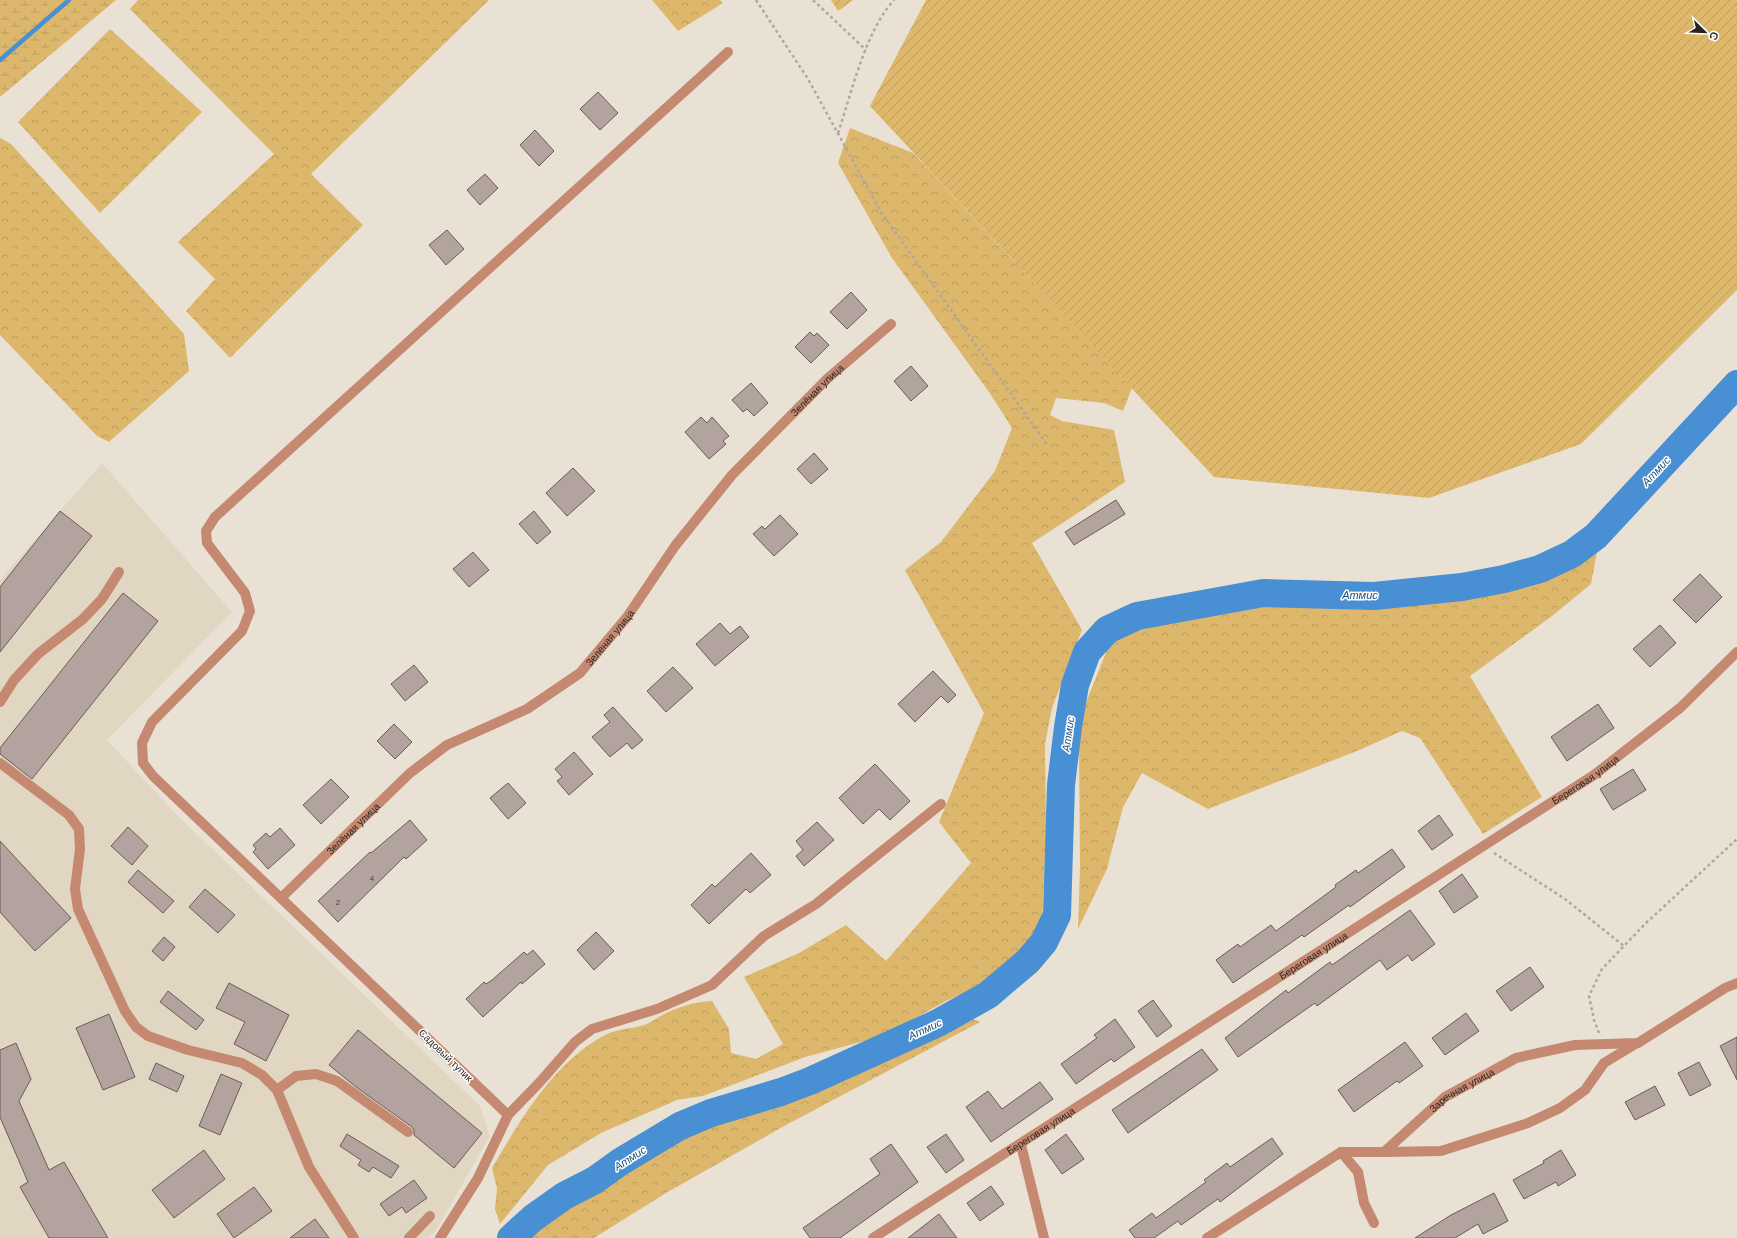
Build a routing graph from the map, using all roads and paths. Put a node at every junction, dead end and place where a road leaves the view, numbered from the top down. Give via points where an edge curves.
1 (756, 0) edge
2 (813, 0) edge
3 (894, 0) edge
4 (866, 50) junction
5 (728, 52) dead end
6 (838, 133) junction
7 (891, 324) dead end
8 (1048, 446) dead end
9 (119, 572) dead end
10 (1737, 652) edge
11 (0, 702) edge
12 (0, 763) edge
13 (941, 804) dead end
14 (1737, 839) edge
15 (1483, 845) junction
16 (281, 898) junction
17 (1624, 946) junction
18 (1737, 983) edge
19 (1638, 1043) junction
20 (1603, 1044) junction
21 (277, 1090) junction
22 (508, 1115) junction
23 (408, 1132) dead end
24 (1021, 1145) junction
25 (1341, 1152) junction
26 (1384, 1152) junction
27 (430, 1216) dead end
28 (1374, 1223) dead end
29 (354, 1238) edge
30 (409, 1238) edge
31 (440, 1238) edge
32 (873, 1238) edge
33 (1044, 1238) edge
34 (1207, 1238) edge

1 - 6 path via 808,80
2 - 4 path
3 - 4 path via 887,8
4 - 6 path
5 - 16 street, Садовый тупик via 215,517 206,531 207,543 245,594 250,611 242,631 152,722 142,743 143,763 153,776
6 - 8 path via 881,212
7 - 16 street, Зелёная улица via 828,378 732,475 675,546 627,617 580,673 527,709 447,745 416,768
9 - 11 street via 102,599 83,619 38,654 14,680
10 - 15 street, Береговая улица via 1680,708 1594,775
12 - 21 street via 69,815 79,829 80,849 75,889 78,909 125,1011 136,1027 148,1036 188,1050 242,1063 262,1075
13 - 22 street via 816,904 764,936 712,985 657,1009 592,1029 575,1042
14 - 17 path
15 - 17 path via 1565,899
15 - 24 street, Береговая улица
16 - 22 street, Садовый тупик
17 - 20 path via 1602,969 1589,996
18 - 19 street via 1724,988
19 - 20 street, Заречная улица
19 - 26 street via 1604,1063 1585,1090 1560,1108 1528,1123 1441,1151
20 - 26 street, Заречная улица via 1575,1045 1516,1058 1445,1097
21 - 23 street via 296,1076 316,1074 337,1081
21 - 29 street via 309,1167
22 - 31 street via 478,1178
24 - 32 street, Береговая улица
24 - 33 street
25 - 26 street
25 - 28 street via 1358,1172 1364,1203
25 - 34 street
27 - 30 street

